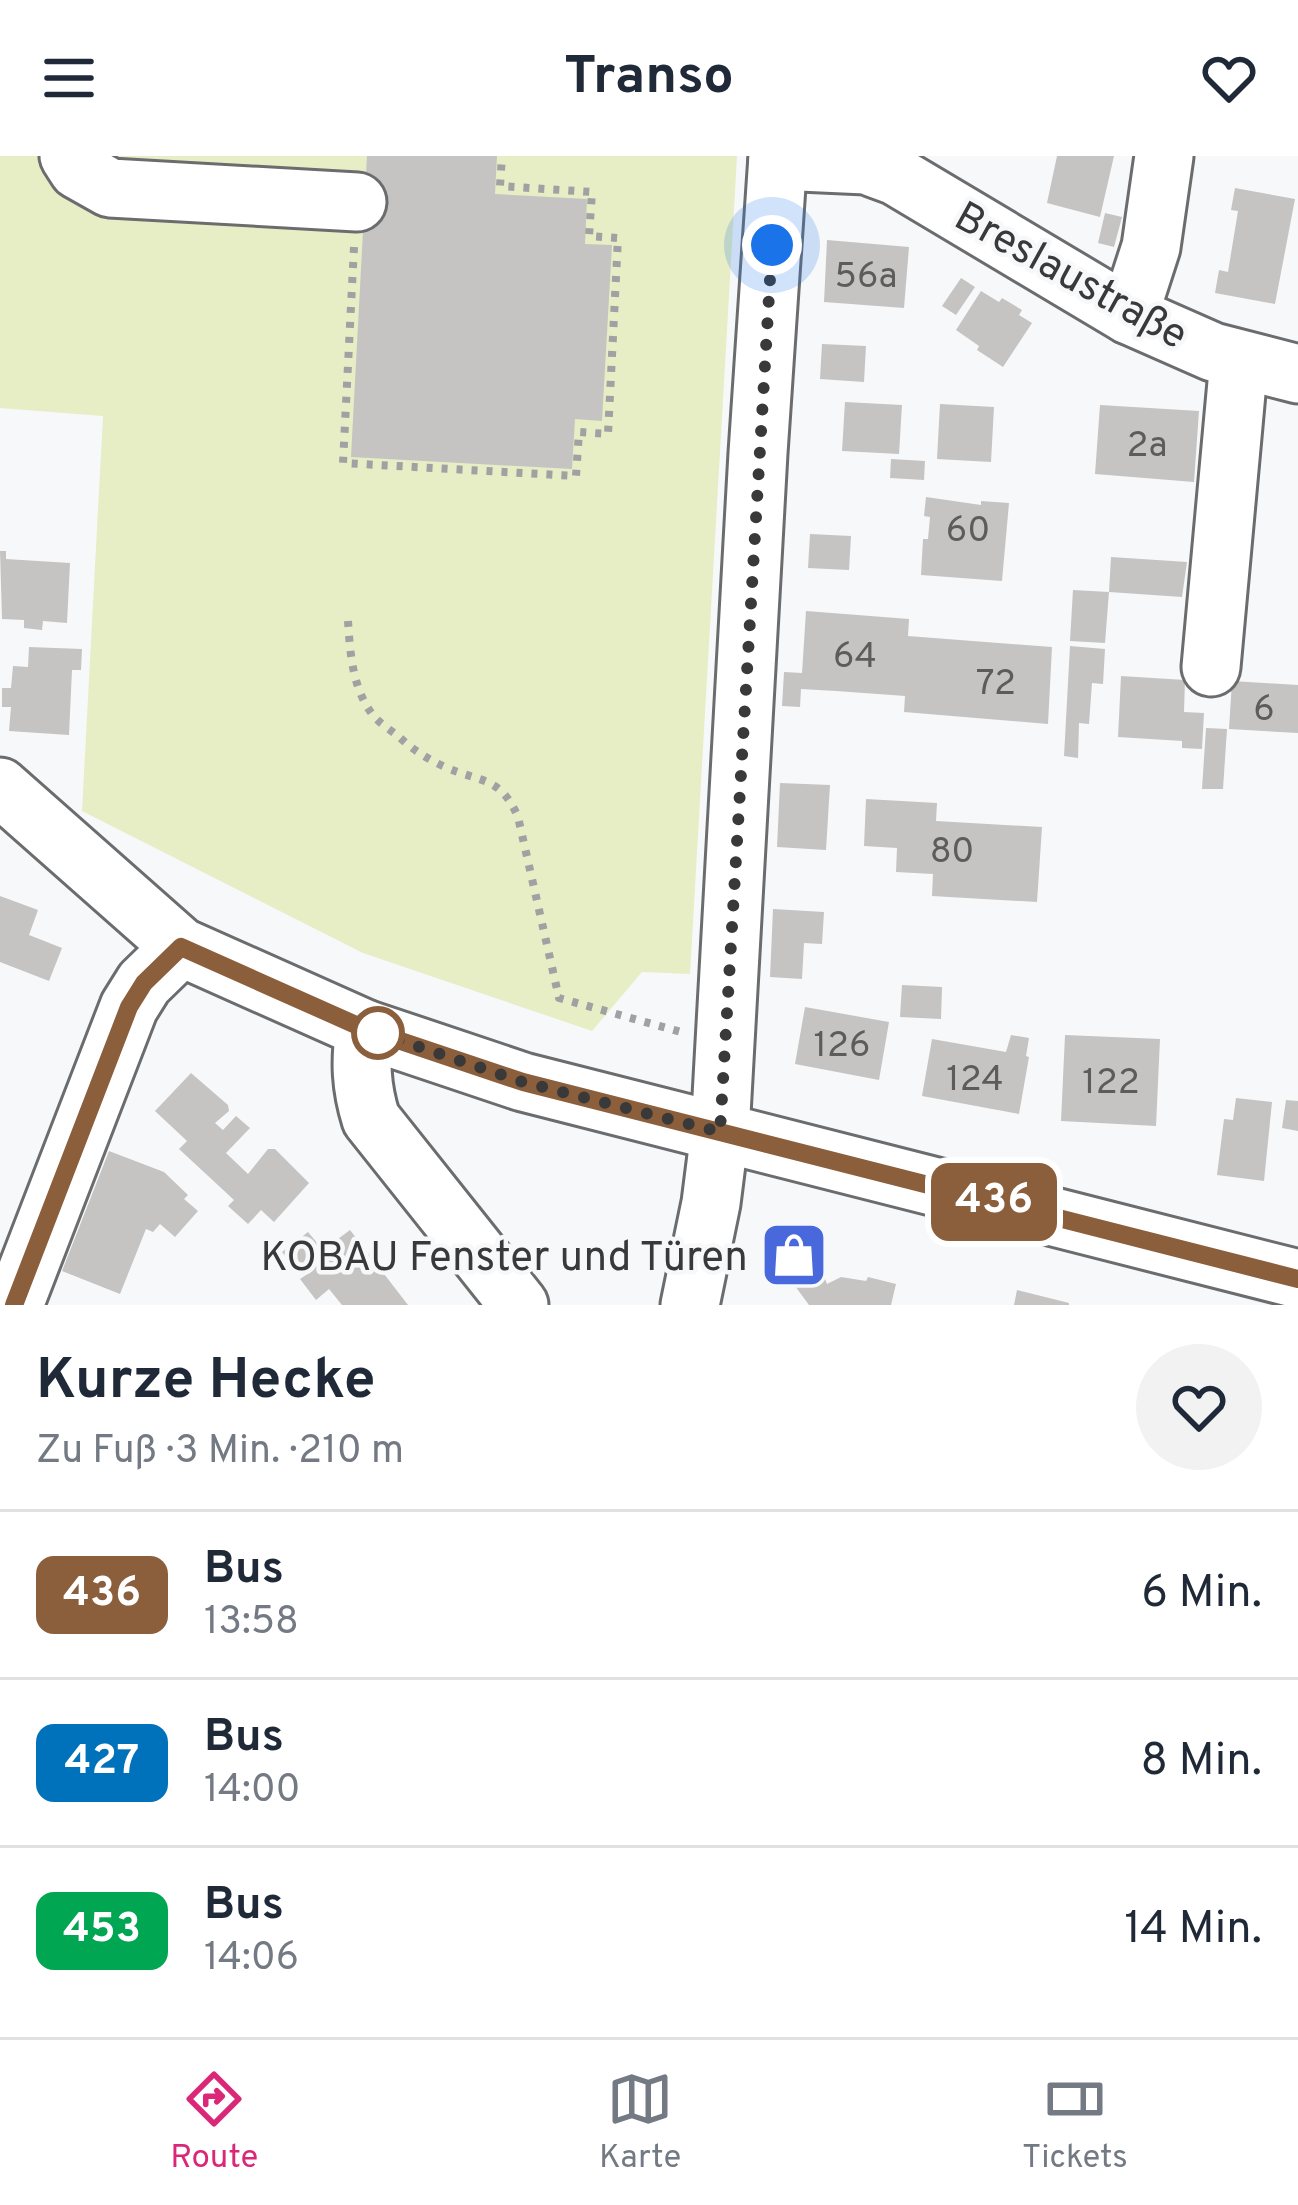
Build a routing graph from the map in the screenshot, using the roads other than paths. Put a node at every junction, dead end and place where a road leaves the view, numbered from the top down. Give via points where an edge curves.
1 (69, 156) edge
2 (1164, 156) edge
3 (778, 159) edge
4 (357, 202) road end
5 (1129, 315) junction
6 (1238, 359) junction
7 (1298, 374) edge
8 (1211, 667) dead end
9 (0, 787) edge
10 (163, 965) junction
11 (365, 1029) junction
12 (720, 1132) junction
13 (20, 1230) edge
14 (1298, 1279) edge
15 (14, 1305) edge
16 (519, 1305) edge
17 (690, 1305) edge

1 - 4 street via 110,188
2 - 5 street via 1151,247
3 - 5 street, Breslaustraße via 866,165 896,176
3 - 12 street
5 - 6 street, Breslaustraße
6 - 7 street, Breslaustraße
6 - 8 street
9 - 10 street
10 - 11 street
10 - 13 street via 129,1007
11 - 12 street via 523,1082
11 - 16 street via 361,1071 371,1118
12 - 14 street
12 - 17 street
13 - 15 street

